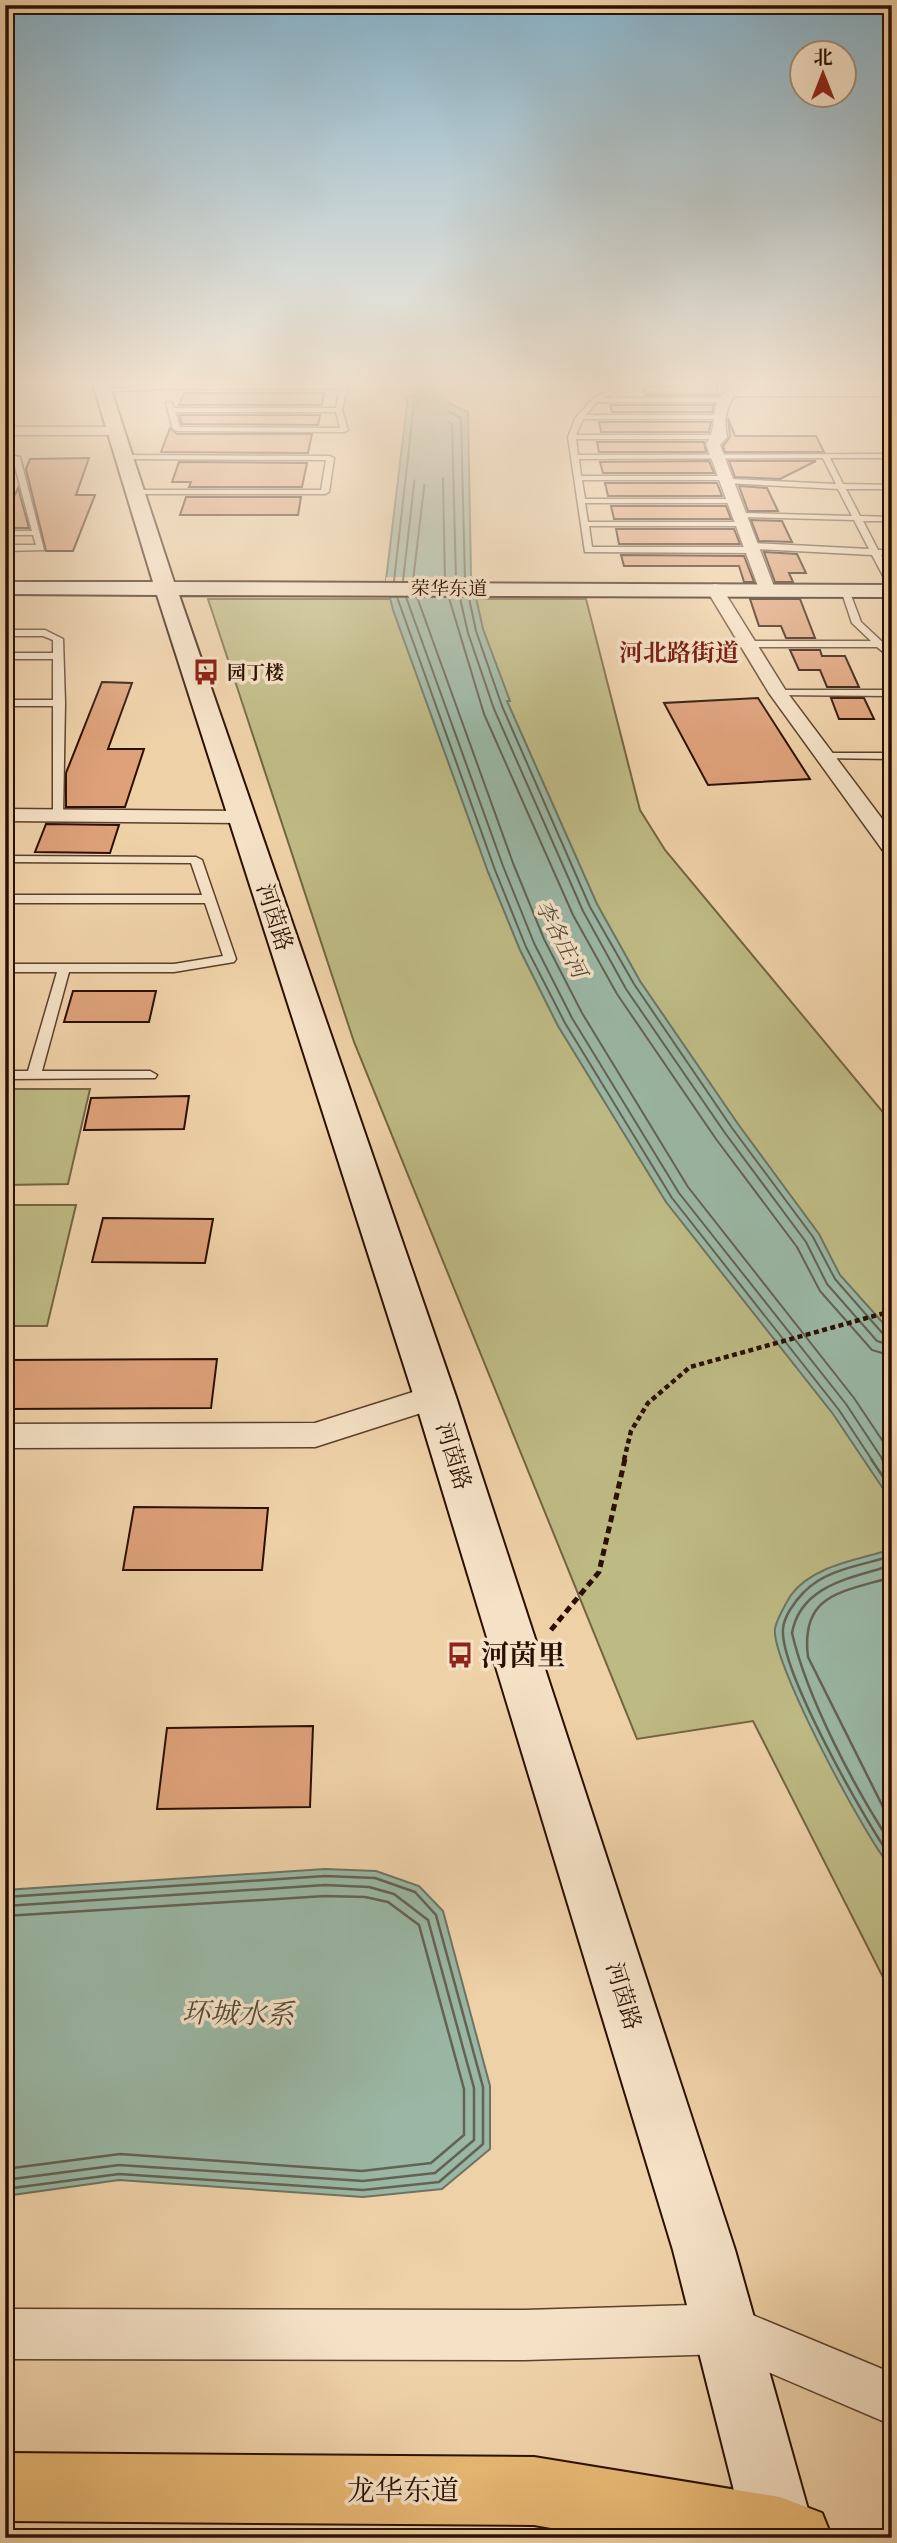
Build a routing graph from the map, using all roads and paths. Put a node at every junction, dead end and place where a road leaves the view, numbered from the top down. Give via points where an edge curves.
1 (26, 500) edge
2 (137, 500) edge
3 (735, 500) edge
4 (848, 500) edge
5 (580, 501) joint
6 (740, 513) junction
7 (857, 519) junction
8 (892, 519) edge
9 (584, 524) junction
10 (5, 533) edge
11 (37, 533) junction
12 (5, 548) edge
13 (752, 548) junction
14 (873, 553) junction
15 (892, 553) edge
16 (892, 585) edge
17 (165, 587) junction
18 (5, 588) edge
19 (714, 589) junction
20 (767, 589) junction
21 (845, 590) junction
22 (892, 591) edge
23 (5, 633) edge
24 (746, 644) junction
25 (877, 644) junction
26 (5, 656) edge
27 (57, 656) junction
28 (892, 656) edge
29 (778, 693) junction
30 (892, 694) edge
31 (5, 703) edge
32 (60, 703) junction
33 (822, 756) junction
34 (892, 756) edge
35 (59, 815) junction
36 (5, 816) edge
37 (242, 817) junction
38 (892, 847) edge
39 (5, 859) edge
40 (5, 899) edge
41 (208, 899) junction
42 (5, 968) edge
43 (64, 968) junction
44 (5, 1075) edge
45 (34, 1075) junction
46 (150, 1075) dead end
47 (891, 1311) edge
48 (435, 1397) junction
49 (5, 1436) edge
50 (551, 1631) dead end
51 (726, 2329) junction
52 (5, 2334) edge
53 (892, 2399) edge
54 (5, 2487) edge
55 (786, 2536) edge

1 - 11 lane
2 - 17 street, 河茵路
3 - 6 street
4 - 7 lane
5 - 6 lane
5 - 9 lane
6 - 7 lane
6 - 9 lane
6 - 13 street
7 - 8 lane
7 - 14 lane
9 - 13 lane via 588,550
10 - 11 lane
11 - 12 lane via 41,548
13 - 14 lane
13 - 20 street
14 - 15 lane
14 - 16 lane
17 - 18 street, 荣华东道
17 - 19 street, 荣华东道
17 - 37 street, 河茵路
19 - 20 street, 荣华东道
19 - 24 street
20 - 21 street, 荣华东道
21 - 22 street, 荣华东道
21 - 25 lane via 857,623
23 - 27 lane via 45,633 58,639
24 - 25 lane
24 - 29 street
25 - 28 lane
26 - 27 lane
27 - 32 lane
29 - 30 lane
29 - 33 street
31 - 32 lane
32 - 35 lane
33 - 34 lane
33 - 38 street
35 - 36 street
35 - 37 street
37 - 48 street, 河茵路
39 - 41 lane via 196,860
40 - 41 lane
41 - 43 lane via 230,959 174,968
42 - 43 lane
43 - 45 lane
44 - 45 lane
45 - 46 lane
47 - 50 path via 690,1367 648,1403 631,1431 599,1572
48 - 49 street via 315,1434
48 - 51 street, 河茵路
51 - 52 street via 525,2335
51 - 53 street
51 - 55 street, 河茵路
54 - 55 main road, 龙华东道 via 534,2491

